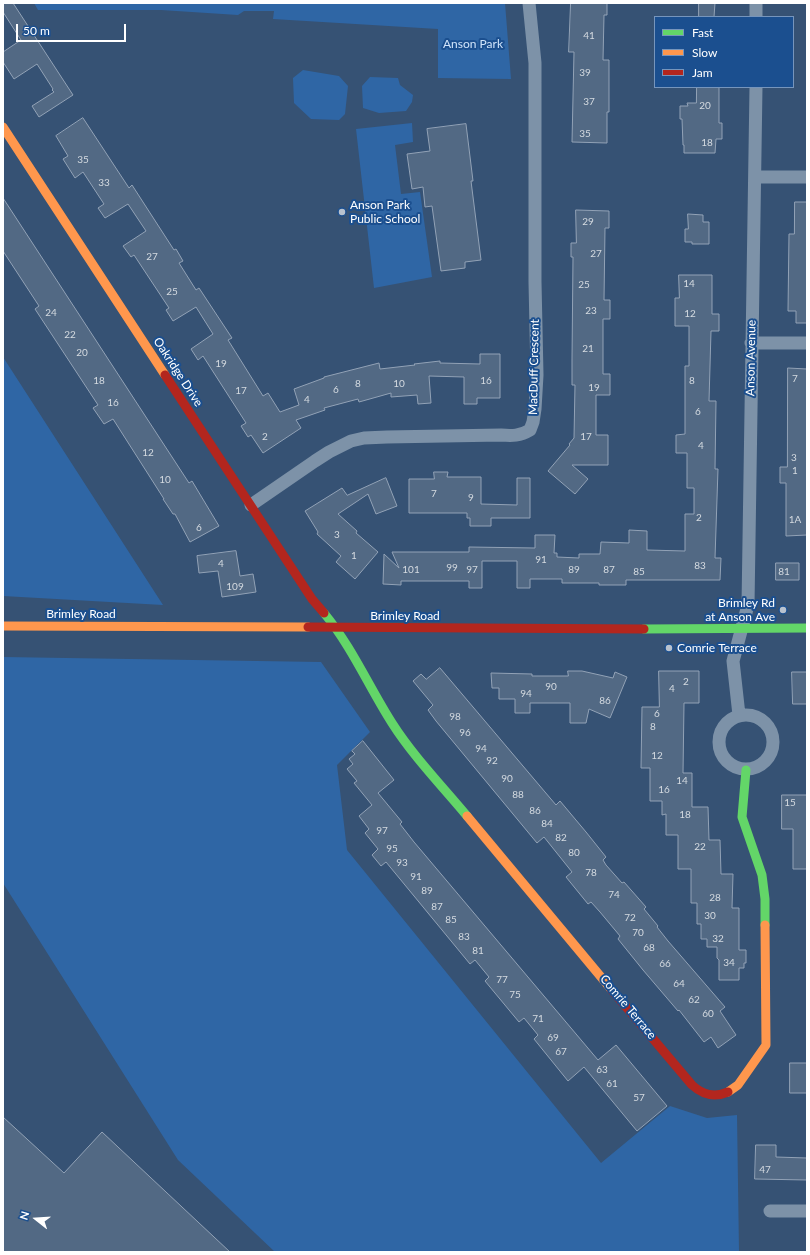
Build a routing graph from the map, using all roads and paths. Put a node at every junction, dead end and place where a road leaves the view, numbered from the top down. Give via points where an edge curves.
1 (529, 3) edge
2 (756, 3) edge
3 (756, 16) edge
4 (756, 88) edge
5 (3, 127) edge
6 (754, 177) junction
7 (807, 177) edge
8 (751, 343) junction
9 (807, 343) edge
10 (251, 505) junction
11 (3, 626) edge
12 (335, 627) junction
13 (807, 628) edge
14 (741, 629) junction
15 (739, 715) junction
16 (746, 770) junction
17 (770, 1211) dead end
18 (807, 1211) edge

1 - 10 street, MacDuff Crescent via 535,63 537,375 535,409 530,430 522,435 512,436 387,437 351,441 315,461
2 - 3 street
4 - 6 street, Anson Avenue
5 - 10 street, Oakridge Drive
6 - 7 street
6 - 8 street, Anson Avenue
8 - 9 street
8 - 14 street, Anson Avenue via 748,605
10 - 12 street, Oakridge Drive via 312,598
11 - 12 street, Brimley Road
12 - 14 street, Brimley Road
12 - 16 street, Comrie Terrace via 405,742 692,1085 702,1093 714,1096 733,1090 766,1045 766,899 762,875 742,817
13 - 14 street, Brimley Road
14 - 15 street via 733,661
15 - 16 street via 723,726 718,745 727,763
15 - 16 street via 750,714 768,724 774,744 765,762 756,768
17 - 18 street

